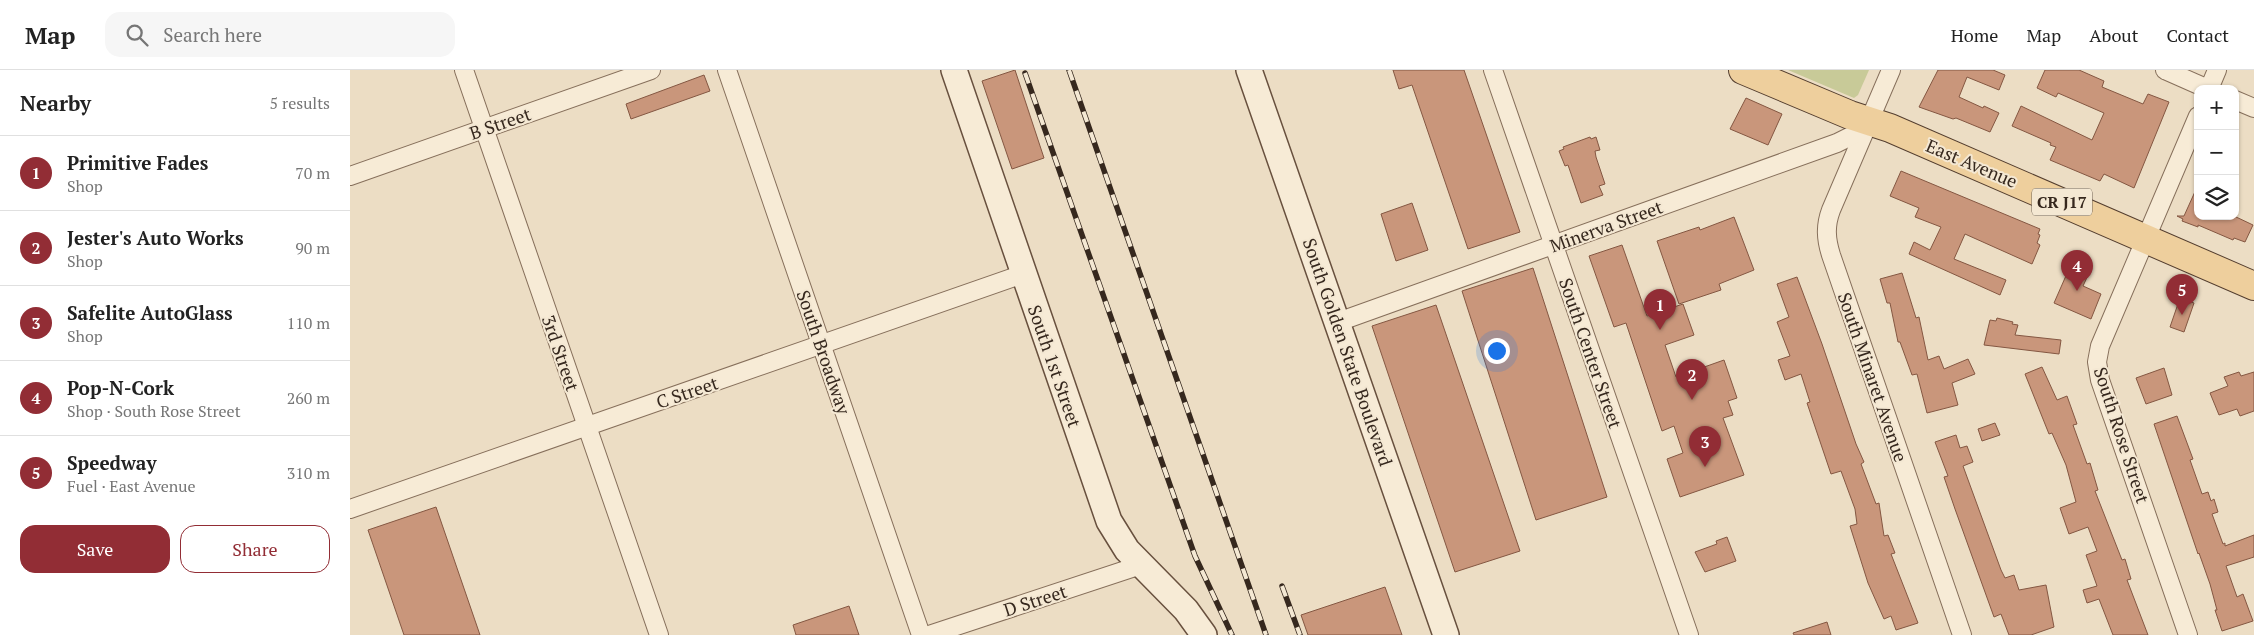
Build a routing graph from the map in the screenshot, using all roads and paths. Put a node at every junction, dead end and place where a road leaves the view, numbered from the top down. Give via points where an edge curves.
1 (464, 70) edge
2 (650, 70) edge
3 (727, 70) edge
4 (954, 70) edge
5 (1249, 70) edge
6 (1493, 70) edge
7 (1891, 70) edge
8 (2165, 70) edge
9 (2218, 70) edge
10 (1749, 72) edge
11 (2200, 85) edge
12 (2211, 85) edge
13 (2239, 102) edge
14 (2254, 108) edge
15 (1870, 121) junction
16 (2194, 125) edge
17 (484, 128) junction
18 (1837, 143) junction
19 (1855, 154) junction
20 (350, 176) edge
21 (2146, 238) junction
22 (1554, 245) junction
23 (1023, 274) junction
24 (2254, 286) edge
25 (1338, 322) junction
26 (821, 344) junction
27 (587, 427) junction
28 (350, 509) edge
29 (1141, 565) junction
30 (659, 635) edge
31 (921, 635) edge
32 (929, 635) edge
33 (1204, 635) edge
34 (1446, 635) edge
35 (1689, 635) edge
36 (1962, 635) edge
37 (2188, 635) edge

1 - 17 street, 3rd Street
2 - 17 street, B Street
3 - 26 street, South Broadway
4 - 23 street, South 1st Street
5 - 25 street, South Golden State Boulevard
6 - 22 street, South Center Street
7 - 15 street, South Minaret Avenue
8 - 11 street
9 - 12 street
10 - 15 main road, East Avenue / CR J17
13 - 14 street
15 - 18 street, Minerva Street via 1857,133
15 - 19 street, South Minaret Avenue
15 - 21 main road, East Avenue / CR J17
16 - 21 street, South Rose Street
17 - 20 street, B Street
17 - 27 street, 3rd Street
18 - 19 street via 1844,144
18 - 22 street, Minerva Street
19 - 36 street, South Minaret Avenue via 1828,219 1828,246
21 - 24 main road, East Avenue / CR J17
21 - 37 street, South Rose Street via 2100,346 2098,368
22 - 25 street, Minerva Street
22 - 35 street, South Center Street
23 - 26 street, C Street
23 - 29 street, South 1st Street via 1109,521 1120,542
25 - 34 street, South Golden State Boulevard
26 - 27 street, C Street
26 - 31 street, South Broadway
27 - 28 street, C Street
27 - 30 street, 3rd Street
29 - 32 street, D Street
29 - 33 street, South 1st Street via 1186,610

